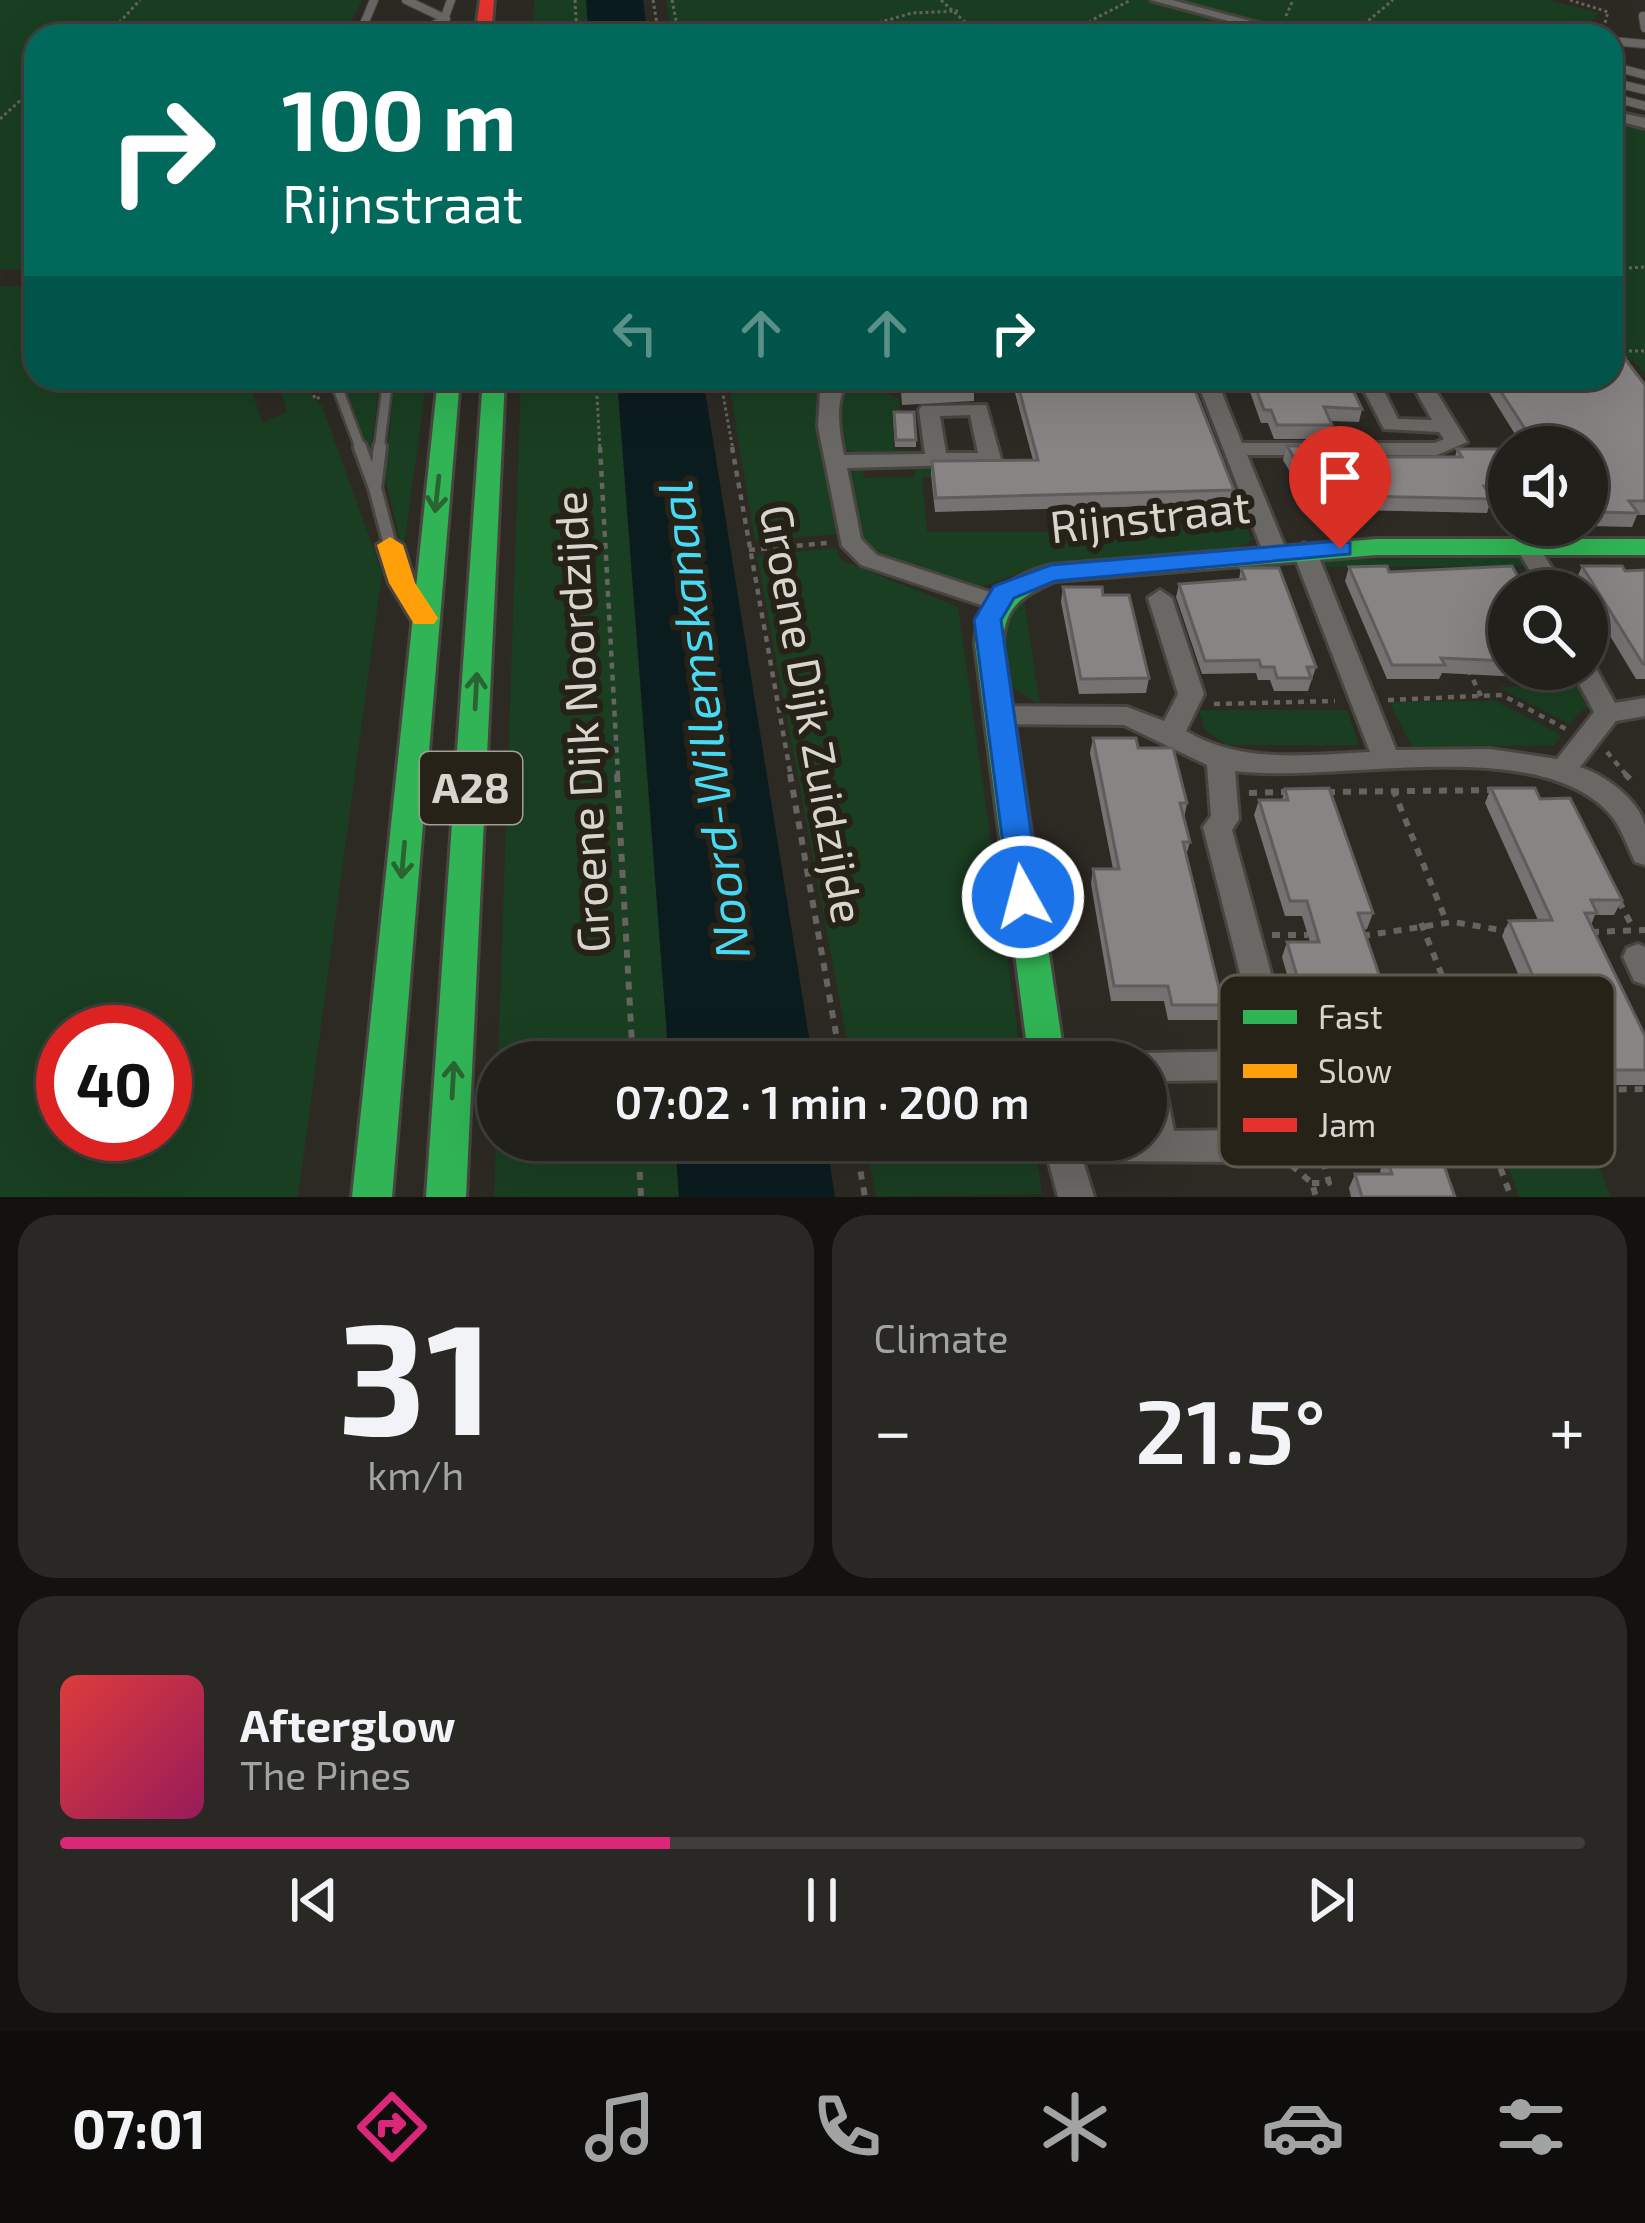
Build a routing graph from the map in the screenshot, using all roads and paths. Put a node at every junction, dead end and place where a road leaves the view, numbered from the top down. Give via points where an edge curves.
1 (140, 0) edge
2 (406, 0) edge
3 (452, 0) edge
4 (941, 0) edge
5 (1130, 0) edge
6 (1157, 0) edge
7 (1393, 0) edge
8 (1570, 0) edge
9 (958, 11) junction
10 (1643, 16) edge
11 (446, 19) junction
12 (117, 24) edge
13 (435, 24) edge
14 (444, 24) edge
15 (873, 24) edge
16 (970, 24) edge
17 (1095, 24) edge
18 (1252, 24) edge
19 (1364, 24) edge
20 (1602, 24) edge
21 (1645, 28) edge
22 (24, 97) edge
23 (0, 119) edge
24 (1623, 355) edge
25 (1628, 362) edge
26 (338, 390) edge
27 (387, 390) edge
28 (448, 390) edge
29 (493, 390) edge
30 (597, 390) edge
31 (722, 390) edge
32 (833, 390) edge
33 (1211, 390) edge
34 (1446, 426) dead end
35 (1233, 449) junction
36 (936, 460) edge
37 (833, 462) junction
38 (375, 488) junction
39 (850, 541) junction
40 (390, 545) joint
41 (1528, 547) junction
42 (1645, 547) edge
43 (749, 550) junction
44 (1304, 550) junction
45 (1275, 552) junction
46 (1542, 570) edge
47 (1160, 598) dead end
48 (996, 602) junction
49 (424, 618) junction
50 (1461, 654) edge
51 (1596, 690) edge
52 (1481, 696) junction
53 (1362, 700) junction
54 (1190, 705) junction
55 (1645, 707) edge
56 (1609, 713) junction
57 (1000, 715) junction
58 (1171, 734) junction
59 (1586, 739) junction
60 (1220, 759) junction
61 (1387, 762) junction
62 (1564, 769) junction
63 (1600, 788) junction
64 (1499, 790) edge
65 (1394, 791) junction
66 (1287, 792) edge
67 (1308, 792) edge
68 (1223, 793) junction
69 (1645, 854) edge
70 (1614, 890) edge
71 (1420, 923) junction
72 (1447, 923) junction
73 (1509, 932) edge
74 (1572, 932) edge
75 (1246, 934) junction
76 (1310, 935) edge
77 (1352, 936) edge
78 (1641, 947) edge
79 (1256, 975) edge
80 (1441, 975) edge
81 (632, 1041) edge
82 (837, 1041) edge
83 (1044, 1041) edge
84 (1219, 1067) edge
85 (1167, 1070) edge
86 (1645, 1089) edge
87 (1615, 1090) edge
88 (1167, 1147) edge
89 (1219, 1147) edge
90 (639, 1161) edge
91 (859, 1161) edge
92 (1066, 1161) edge
93 (1325, 1167) edge
94 (1500, 1167) edge
95 (372, 1197) edge
96 (446, 1197) edge
97 (641, 1197) edge
98 (865, 1197) edge
99 (1076, 1197) edge
100 (1316, 1197) edge
101 (1511, 1197) edge

1 - 12 path
2 - 11 lane
3 - 11 lane
4 - 9 path
5 - 17 path
6 - 18 street
7 - 19 path
8 - 20 path via 1608,12
9 - 15 path
9 - 16 path
10 - 21 lane
11 - 13 lane
11 - 14 lane
22 - 23 path
24 - 25 path
26 - 38 lane
27 - 38 lane
28 -> 49 main road, A28
96 -> 29 main road, A28
30 - 81 path, Groene Dijk Noordzijde
31 - 43 path, Groene Dijk Zuidzijde
32 - 37 street
33 - 35 street
34 - 35 street via 1456,442 1447,448
35 - 45 street
36 - 37 street
37 - 39 street
38 - 40 lane
39 - 43 path
39 - 48 street via 869,560
40 - 49 main road
41 - 42 main road, Rijnstraat
41 - 44 main road, Rijnstraat
41 - 46 street
43 - 82 path, Groene Dijk Zuidzijde
44 - 45 main road, Rijnstraat
44 - 53 street
45 - 48 main road, Rijnstraat via 1051,573 1016,584
47 - 54 street
48 - 57 main road via 988,620
49 -> 95 main road, A28
50 - 52 path
51 - 56 street
52 - 53 path
52 - 59 path via 1502,695
53 - 54 path
53 - 61 street
54 - 58 street
55 - 56 street
56 - 59 street
57 - 58 street via 1127,716
57 - 83 main road
58 - 60 street
59 - 62 street
59 - 63 path via 1618,758 1635,788
60 - 61 street
60 - 68 street
61 - 62 street via 1521,760
61 - 65 path
62 - 63 street
63 - 69 street
64 - 65 path
65 - 67 path
65 - 72 path
66 - 68 path
68 - 75 street via 1225,819 1217,827
70 - 78 path
71 - 72 path
71 - 77 path via 1394,936
71 - 80 path
72 - 73 path via 1491,923
74 - 78 path
75 - 76 path
75 - 79 street
84 - 85 street
86 - 87 path
88 - 89 street
90 - 97 path
91 - 98 path
92 - 99 street
93 - 100 path via 1329,1183 1312,1183
94 - 101 path

